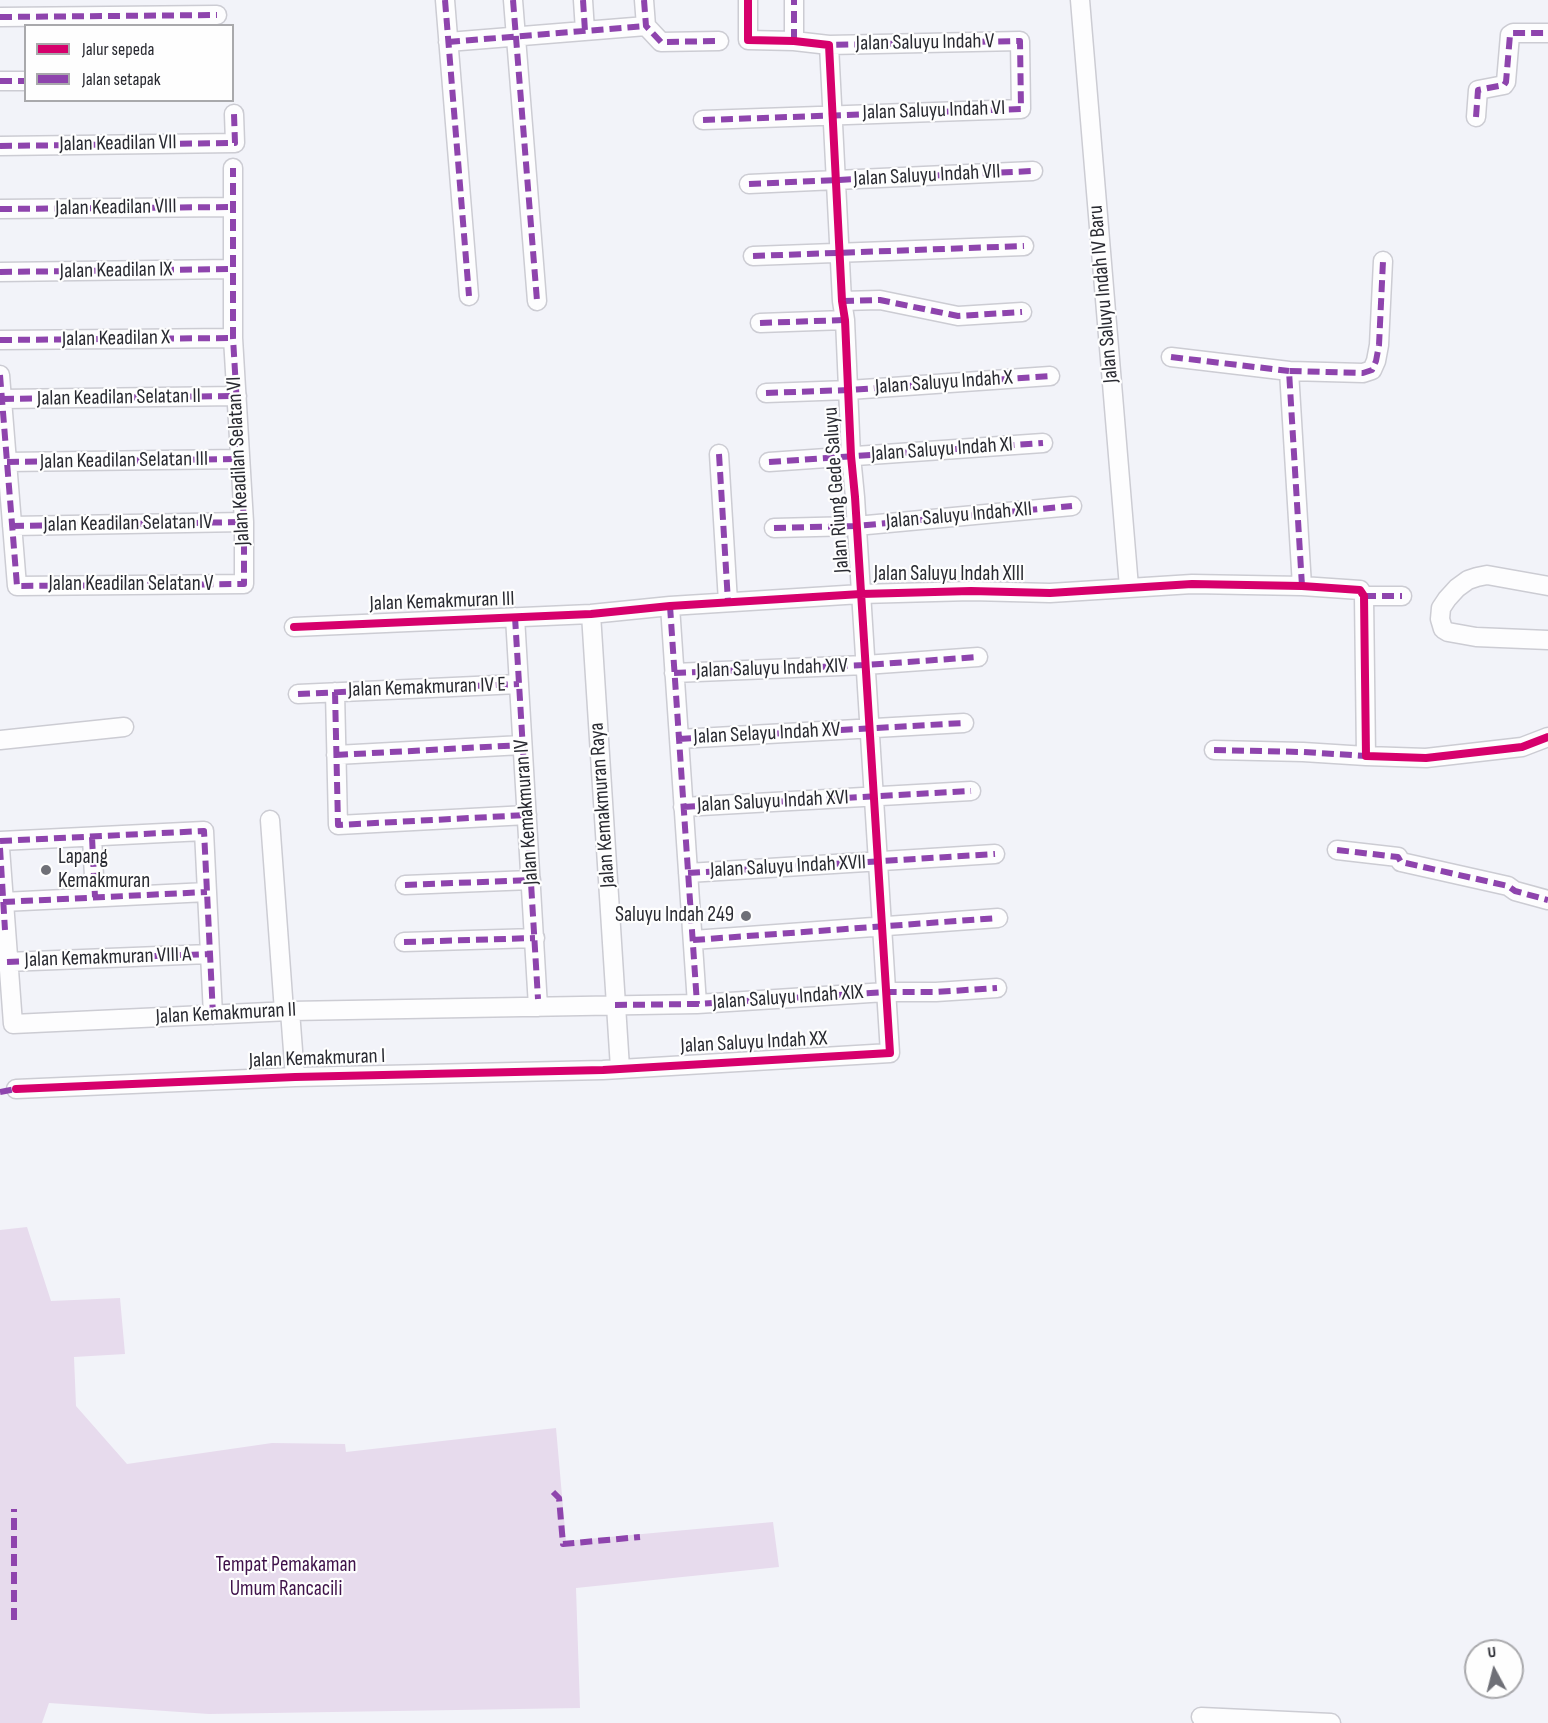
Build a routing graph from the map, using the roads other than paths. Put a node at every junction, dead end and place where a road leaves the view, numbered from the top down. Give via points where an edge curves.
1 (445, 0) edge
2 (513, 0) edge
3 (583, 0) edge
4 (644, 0) edge
5 (748, 0) edge
6 (794, 0) edge
7 (1080, 0) edge
8 (217, 15) dead end
9 (0, 17) edge
10 (646, 26) junction
11 (585, 31) junction
12 (1548, 33) edge
13 (516, 37) junction
14 (794, 40) junction
15 (719, 41) dead end
16 (448, 42) junction
17 (829, 45) junction
18 (0, 81) edge
19 (24, 81) edge
20 (1021, 109) joint
21 (234, 114) dead end
22 (834, 115) junction
23 (1476, 117) dead end
24 (703, 120) dead end
25 (0, 146) edge
26 (233, 168) dead end
27 (1033, 171) dead end
28 (837, 180) junction
29 (749, 184) dead end
30 (233, 207) junction
31 (0, 209) edge
32 (1024, 246) dead end
33 (841, 253) junction
34 (753, 256) dead end
35 (1383, 261) dead end
36 (232, 269) junction
37 (0, 272) edge
38 (469, 296) dead end
39 (842, 301) junction
40 (537, 302) dead end
41 (1022, 312) dead end
42 (845, 320) junction
43 (760, 323) dead end
44 (233, 338) junction
45 (0, 340) edge
46 (1171, 357) dead end
47 (1289, 371) junction
48 (0, 375) edge
49 (1050, 376) dead end
50 (849, 390) junction
51 (766, 393) dead end
52 (237, 396) junction
53 (2, 399) junction
54 (1043, 443) dead end
55 (719, 454) dead end
56 (851, 456) junction
57 (240, 459) junction
58 (7, 462) junction
59 (769, 462) dead end
60 (1072, 506) dead end
61 (244, 522) junction
62 (12, 526) junction
63 (856, 526) junction
64 (774, 528) dead end
65 (244, 584) joint
66 (1302, 586) junction
67 (1548, 586) edge
68 (1128, 587) junction
69 (861, 594) junction
70 (1364, 596) junction
71 (1402, 596) dead end
72 (728, 602) junction
73 (670, 606) junction
74 (591, 614) junction
75 (515, 617) junction
76 (294, 627) dead end
77 (1548, 640) edge
78 (978, 657) dead end
79 (865, 665) junction
80 (674, 673) junction
81 (519, 684) junction
82 (335, 692) junction
83 (298, 694) dead end
84 (964, 723) dead end
85 (124, 727) dead end
86 (870, 729) junction
87 (1548, 737) edge
88 (679, 739) junction
89 (0, 740) edge
90 (522, 745) junction
91 (1214, 750) dead end
92 (336, 755) junction
93 (1366, 756) junction
94 (971, 791) dead end
95 (873, 797) junction
96 (683, 807) junction
97 (527, 815) junction
98 (270, 820) dead end
99 (92, 837) junction
100 (0, 841) edge
101 (0, 848) edge
102 (1337, 850) dead end
103 (995, 854) dead end
104 (877, 862) junction
105 (688, 873) junction
106 (531, 880) junction
107 (405, 885) dead end
108 (207, 892) junction
109 (94, 897) junction
110 (1548, 900) edge
111 (3, 902) junction
112 (998, 918) dead end
113 (881, 926) junction
114 (2, 931) edge
115 (534, 938) junction
116 (693, 940) junction
117 (404, 942) dead end
118 (209, 954) junction
119 (8, 962) junction
120 (997, 988) dead end
121 (886, 992) junction
122 (698, 1004) junction
123 (615, 1005) junction
124 (538, 1007) junction
125 (287, 1011) junction
126 (213, 1014) junction
127 (890, 1053) joint
128 (620, 1068) junction
129 (295, 1077) junction
130 (16, 1089) dead end
131 (1201, 1717) dead end
132 (1330, 1723) edge

1 - 16 street
2 - 13 street
3 - 11 street
4 - 10 street
5 - 14 street via 748,40
6 - 14 street
7 - 68 street, Jalan Saluyu Indah IV Baru
8 - 9 street
10 - 11 street
10 - 15 street via 661,42
11 - 13 street
12 - 23 street via 1510,35 1506,82 1478,90
13 - 16 street
13 - 40 street
14 - 17 street
16 - 38 street
17 - 20 street, Jalan Saluyu Indah V via 1020,41
17 - 22 street, Jalan Riung Gede Saluyu
18 - 19 street
20 - 22 street, Jalan Saluyu Indah VI
21 - 25 street, Jalan Keadilan VII via 235,143
22 - 24 street, Jalan Saluyu Indah VI
22 - 28 street, Jalan Riung Gede Saluyu
26 - 30 street, Jalan Keadilan Selatan VI
27 - 28 street, Jalan Saluyu Indah VII
28 - 29 street, Jalan Saluyu Indah VII
28 - 33 street, Jalan Riung Gede Saluyu
30 - 31 street, Jalan Keadilan VIII
30 - 36 street, Jalan Keadilan Selatan VI
32 - 33 street
33 - 34 street
33 - 39 street, Jalan Riung Gede Saluyu
35 - 47 street via 1374,366 1363,373
36 - 37 street, Jalan Keadilan IX
36 - 44 street, Jalan Keadilan Selatan VI
39 - 41 street via 880,300 958,316
39 - 42 street, Jalan Riung Gede Saluyu
42 - 43 street
42 - 50 street, Jalan Riung Gede Saluyu
44 - 45 street, Jalan Keadilan X
44 - 52 street, Jalan Keadilan Selatan VI
46 - 47 street
47 - 66 street
48 - 53 street
49 - 50 street, Jalan Saluyu Indah X
50 - 51 street, Jalan Saluyu Indah X
50 - 56 street, Jalan Riung Gede Saluyu
52 - 53 street, Jalan Keadilan Selatan II
52 - 57 street, Jalan Keadilan Selatan VI
53 - 58 street
54 - 56 street, Jalan Saluyu Indah XI
55 - 72 street
56 - 59 street, Jalan Saluyu Indah XI
56 - 63 street, Jalan Riung Gede Saluyu
57 - 58 street, Jalan Keadilan Selatan III
57 - 61 street, Jalan Keadilan Selatan VI
58 - 62 street
60 - 63 street, Jalan Saluyu Indah XII
61 - 62 street, Jalan Keadilan Selatan IV
61 - 65 street, Jalan Keadilan Selatan VI
62 - 65 street, Jalan Keadilan Selatan V via 17,586
63 - 64 street, Jalan Saluyu Indah XII
63 - 69 street, Jalan Riung Gede Saluyu
66 - 68 street, Jalan Saluyu Indah XIII
66 - 70 street, Jalan Saluyu Indah XIII via 1360,590
67 - 77 street via 1487,575 1477,577 1457,588 1441,608 1440,619 1443,629 1449,632
68 - 69 street, Jalan Saluyu Indah XIII via 1050,593
69 - 72 street, Jalan Saluyu Indah XIII
69 - 79 street, Jalan Riung Gede Saluyu
70 - 71 street
70 - 93 street
72 - 73 street, Jalan Saluyu Indah XIII
73 - 74 street, Jalan Saluyu Indah XIII
73 - 80 street
74 - 75 street, Jalan Kemakmuran III
74 - 123 street, Jalan Kemakmuran Raya
75 - 76 street, Jalan Kemakmuran III
75 - 81 street, Jalan Kemakmuran IV
78 - 79 street, Jalan Saluyu Indah XIV
79 - 80 street, Jalan Saluyu Indah XIV
79 - 86 street, Jalan Riung Gede Saluyu
80 - 88 street
81 - 82 street, Jalan Kemakmuran IV E
81 - 90 street, Jalan Kemakmuran IV
82 - 83 street, Jalan Kemakmuran IV E
82 - 92 street, Jalan Kemakmuran IV E
84 - 86 street, Jalan Selayu Indah XV
85 - 89 street
86 - 88 street, Jalan Selayu Indah XV
86 - 95 street, Jalan Riung Gede Saluyu
87 - 93 street via 1522,747 1426,758
88 - 96 street
90 - 92 street
90 - 97 street, Jalan Kemakmuran IV
91 - 93 street
92 - 97 street, Jalan Kemakmuran IV E via 338,825
94 - 95 street, Jalan Saluyu Indah XVI
95 - 96 street, Jalan Saluyu Indah XVI
95 - 104 street, Jalan Riung Gede Saluyu
96 - 105 street
97 - 106 street, Jalan Kemakmuran IV
98 - 125 street
99 - 100 street
99 - 108 street via 204,831
99 - 109 street
101 - 111 street, Jalan Kemakmuran II
102 - 110 street via 1398,857 1401,862 1508,886
103 - 104 street, Jalan Saluyu Indah XVII
104 - 105 street, Jalan Saluyu Indah XVII
104 - 113 street, Jalan Riung Gede Saluyu
105 - 116 street
106 - 107 street
106 - 115 street, Jalan Kemakmuran IV
108 - 109 street
108 - 118 street
109 - 111 street
111 - 114 street, Jalan Kemakmuran II
112 - 113 street
113 - 116 street
113 - 121 street, Jalan Riung Gede Saluyu
114 - 119 street, Jalan Kemakmuran II
115 - 117 street
115 - 124 street, Jalan Kemakmuran IV
116 - 122 street
118 - 119 street, Jalan Kemakmuran VIII A
118 - 126 street
119 - 126 street, Jalan Kemakmuran II via 13,1024
120 - 121 street, Jalan Saluyu Indah XIX
121 - 122 street, Jalan Saluyu Indah XIX
121 - 127 street, Jalan Riung Gede Saluyu
122 - 123 street, Jalan Saluyu Indah XIX
123 - 124 street, Jalan Kemakmuran II
123 - 128 street, Jalan Kemakmuran Raya
124 - 125 street, Jalan Kemakmuran II
125 - 126 street, Jalan Kemakmuran II
125 - 129 street
127 - 128 street, Jalan Saluyu Indah XX
128 - 129 street, Jalan Kemakmuran I
129 - 130 street, Jalan Kemakmuran I
131 - 132 street

